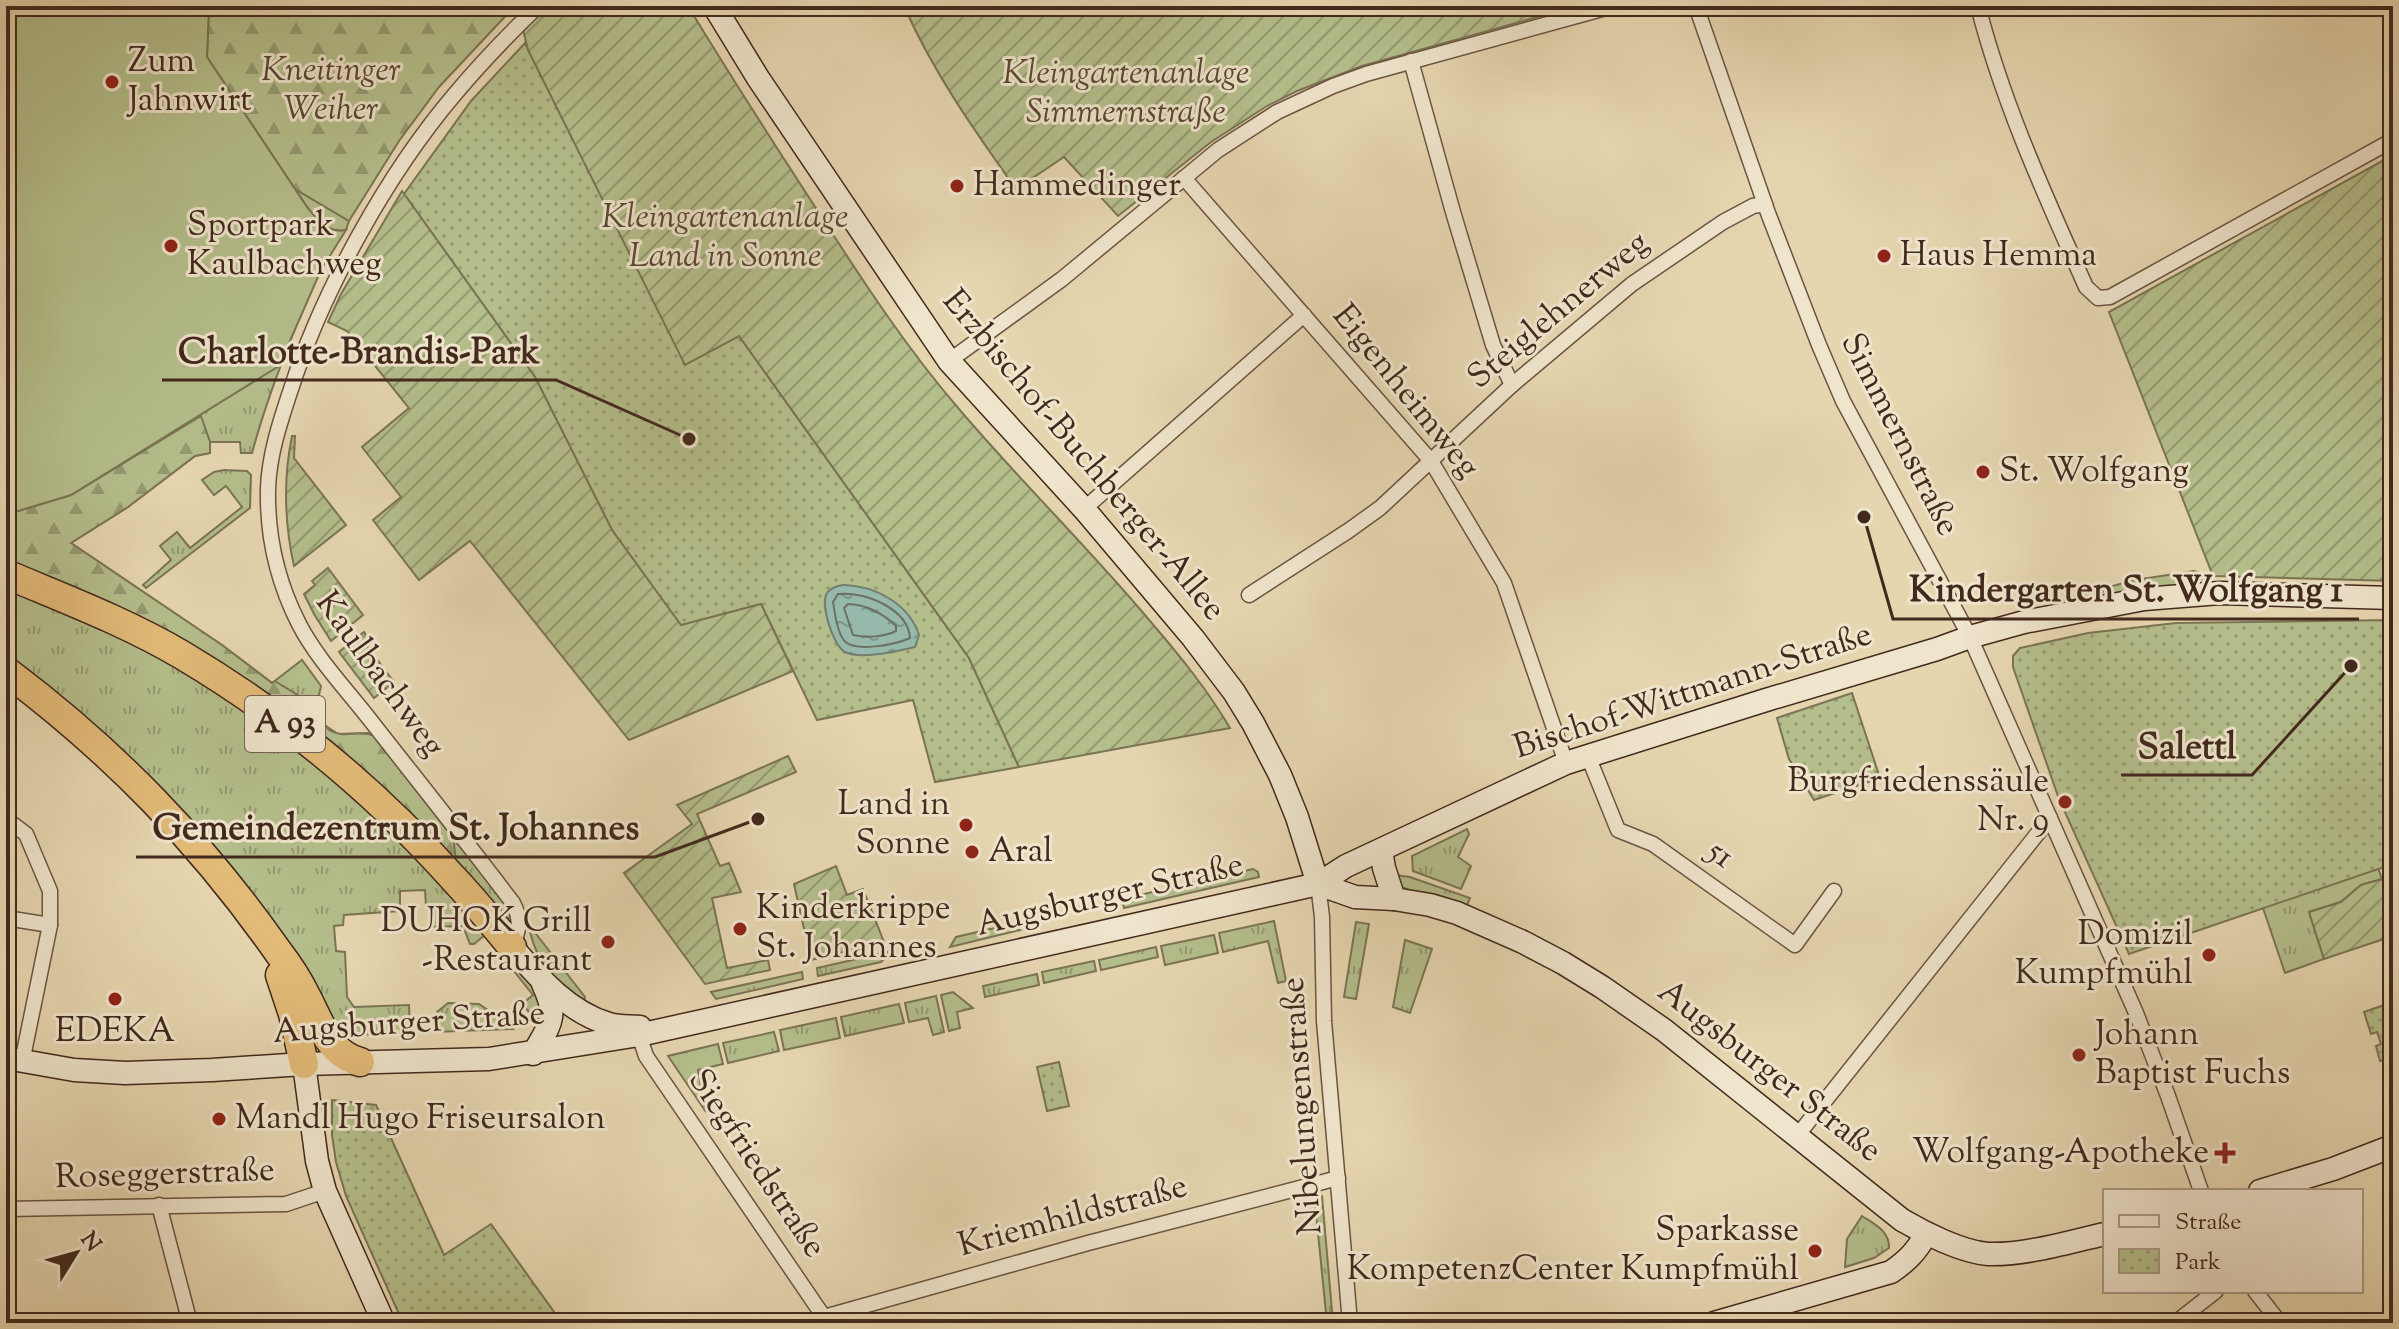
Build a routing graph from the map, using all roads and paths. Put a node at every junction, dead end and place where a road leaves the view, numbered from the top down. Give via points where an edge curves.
1 (538, 6) edge
2 (714, 6) edge
3 (1613, 6) edge
4 (1696, 6) edge
5 (1978, 6) edge
6 (1411, 61) junction
7 (2393, 140) edge
8 (1184, 178) junction
9 (1765, 204) junction
10 (1304, 315) junction
11 (949, 361) junction
12 (1512, 385) junction
13 (1431, 461) junction
14 (1084, 509) junction
15 (6, 574) edge
16 (1249, 595) dead end
17 (2393, 598) edge
18 (1970, 637) junction
19 (6, 671) edge
20 (1588, 756) junction
21 (1566, 763) junction
22 (2050, 818) junction
23 (6, 819) edge
24 (1381, 850) junction
25 (1318, 884) junction
26 (1834, 891) dead end
27 (1394, 899) junction
28 (6, 918) edge
29 (50, 925) junction
30 (262, 930) junction
31 (512, 947) junction
32 (543, 984) junction
33 (665, 1029) junction
34 (639, 1035) junction
35 (533, 1054) junction
36 (14, 1060) edge
37 (360, 1062) junction
38 (304, 1064) junction
39 (1797, 1136) junction
40 (2393, 1146) edge
41 (1338, 1178) junction
42 (2200, 1189) edge
43 (2267, 1189) edge
44 (325, 1191) junction
45 (159, 1205) junction
46 (6, 1209) edge
47 (1926, 1234) junction
48 (2103, 1234) edge
49 (2213, 1293) edge
50 (2257, 1293) edge
51 (1769, 1316) edge
52 (826, 1320) edge
53 (190, 1323) edge
54 (384, 1323) edge
55 (1350, 1323) edge
56 (1714, 1323) edge
57 (2175, 1323) edge
58 (2280, 1323) edge

1 - 31 street, Kaulbachweg via 454,95 376,207 319,315 297,370 277,433 268,487 268,520 281,583 299,625 513,903 520,921
2 - 11 street, Erzbischof-Buchberger-Allee
3 - 6 street
4 - 9 street, Simmernstraße
5 - 7 street via 2018,129 2086,287 2098,298 2110,297
6 - 8 street via 1333,86 1277,112
6 - 12 street via 1488,330
8 - 10 street, Eigenheimweg
8 - 11 street via 1062,279
9 - 12 street, Steiglehnerweg via 1723,222 1661,263
9 - 18 street, Simmernstraße via 1843,401
10 - 13 street, Eigenheimweg
10 - 14 street
11 - 14 street, Erzbischof-Buchberger-Allee
12 - 13 street, Steiglehnerweg
13 - 16 street, Steiglehnerweg via 1380,508
13 - 21 street, Eigenheimweg via 1504,583
14 - 25 street, Erzbischof-Buchberger-Allee via 1234,692 1286,791
15 - 31 highway, A 93 via 182,655 291,728 404,827
17 - 18 street, Bischof-Wittmann-Straße via 2220,593 2144,599
18 - 20 street, Bischof-Wittmann-Straße
18 - 22 street, Simmernstraße
19 - 30 highway via 97,744 158,802
20 - 21 street, Bischof-Wittmann-Straße
20 - 26 street, 51 via 1618,830 1653,844 1795,945
21 - 24 street, Bischof-Wittmann-Straße
22 - 39 street
22 - 42 street, Simmernstraße via 2136,1013
23 - 29 street via 26,834 50,891
24 - 25 street, Bischof-Wittmann-Straße
24 - 27 street
25 - 27 street, Augsburger Straße via 1355,897
25 - 33 street, Augsburger Straße
25 - 41 street, Nibelungenstraße
27 - 39 street, Augsburger Straße via 1457,913 1563,963 1664,1030
28 - 29 street
29 - 36 street
30 - 37 highway via 295,977 328,1040 343,1056
30 - 38 highway via 287,995
31 - 32 street
32 - 33 street via 607,1023
32 - 35 street via 553,1014
33 - 34 street, Augsburger Straße
34 - 35 street, Augsburger Straße
34 - 52 street, Siegfriedstraße via 646,1056
35 - 37 street, Augsburger Straße
36 - 38 street, Augsburger Straße via 125,1073
37 - 38 street, Augsburger Straße
38 - 44 street
39 - 47 street, Augsburger Straße
40 - 43 street
41 - 52 street, Kriemhildstraße via 1103,1239
41 - 55 street, Nibelungenstraße
44 - 45 street, Roseggerstraße via 286,1204
44 - 54 street
45 - 46 street, Roseggerstraße
45 - 53 street
47 - 48 street, Augsburger Straße via 1986,1254
47 - 51 street via 1908,1261 1891,1272
49 - 57 street
50 - 58 street
51 - 56 street

